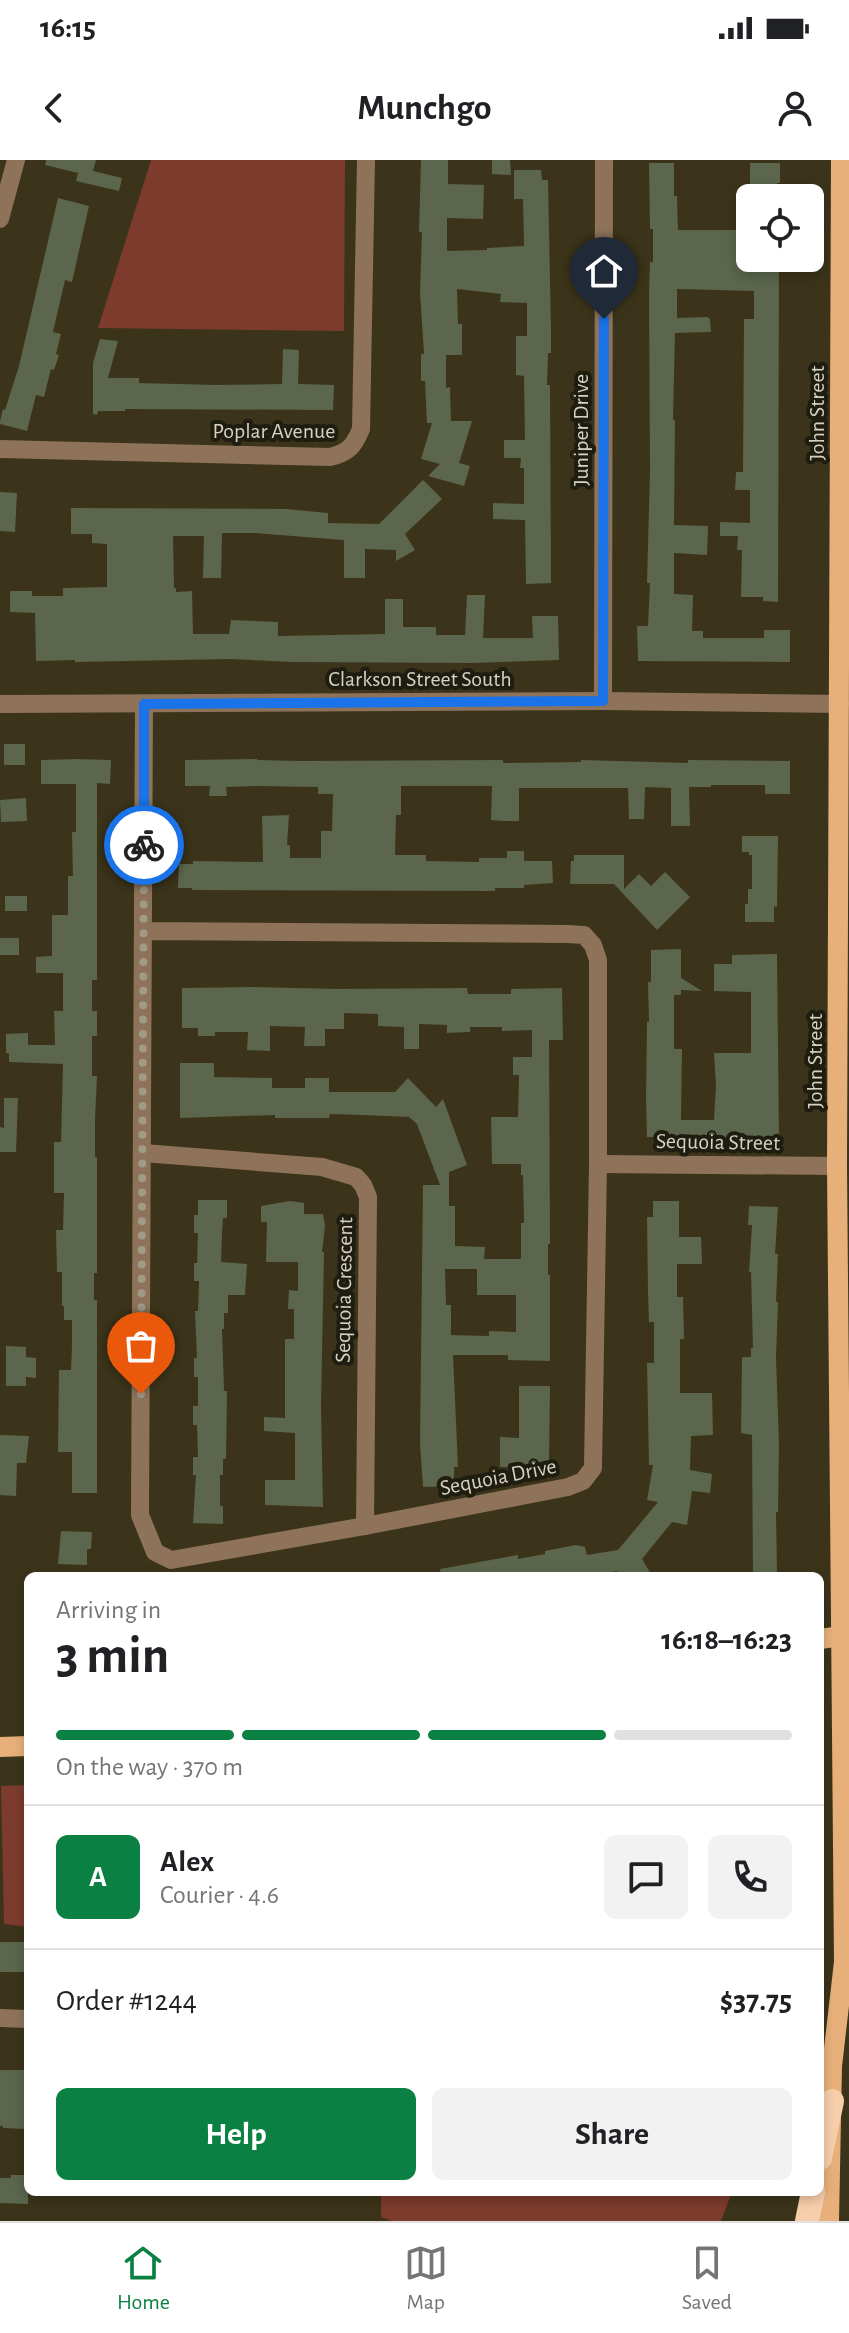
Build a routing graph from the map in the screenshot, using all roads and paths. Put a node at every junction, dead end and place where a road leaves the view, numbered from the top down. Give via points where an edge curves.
1 (16, 160) edge
2 (366, 160) edge
3 (604, 160) edge
4 (841, 160) edge
5 (1, 212) edge
6 (0, 449) edge
7 (603, 701) junction
8 (0, 704) edge
9 (144, 704) junction
10 (840, 704) junction
11 (144, 931) junction
12 (143, 1153) junction
13 (598, 1164) junction
14 (837, 1166) junction
15 (365, 1526) junction
16 (836, 1637) edge
17 (24, 1746) edge
18 (0, 1747) edge
19 (844, 1962) junction
20 (849, 1995) edge
21 (0, 2018) edge
22 (24, 2019) edge
23 (832, 2101) junction
24 (824, 2139) edge
25 (812, 2196) edge
26 (807, 2221) edge
27 (829, 2221) edge

1 - 5 street
2 - 6 street, Poplar Avenue via 361,429 346,453 330,457
3 - 7 street, Juniper Drive
4 - 10 main road, John Street
7 - 9 street, Clarkson Street South
7 - 10 street, Clarkson Street South
8 - 9 street, Clarkson Street South
9 - 11 street, Sequoia Drive
10 - 14 main road, John Street
11 - 12 street, Sequoia Drive
11 - 13 street, Sequoia Drive via 584,935 598,960
12 - 15 street, Sequoia Crescent via 322,1167 356,1177 363,1185 368,1197
12 - 15 street, Sequoia Drive via 140,1515 155,1552 171,1560
13 - 14 street, Sequoia Street
13 - 15 street, Sequoia Drive via 593,1468 583,1481 568,1487
14 - 16 main road, John Street
16 - 19 main road, John Street
17 - 18 main road
19 - 20 main road, John Street
19 - 23 main road, John Street
21 - 22 street
23 - 24 highway
23 - 27 main road, John Street
25 - 26 highway

